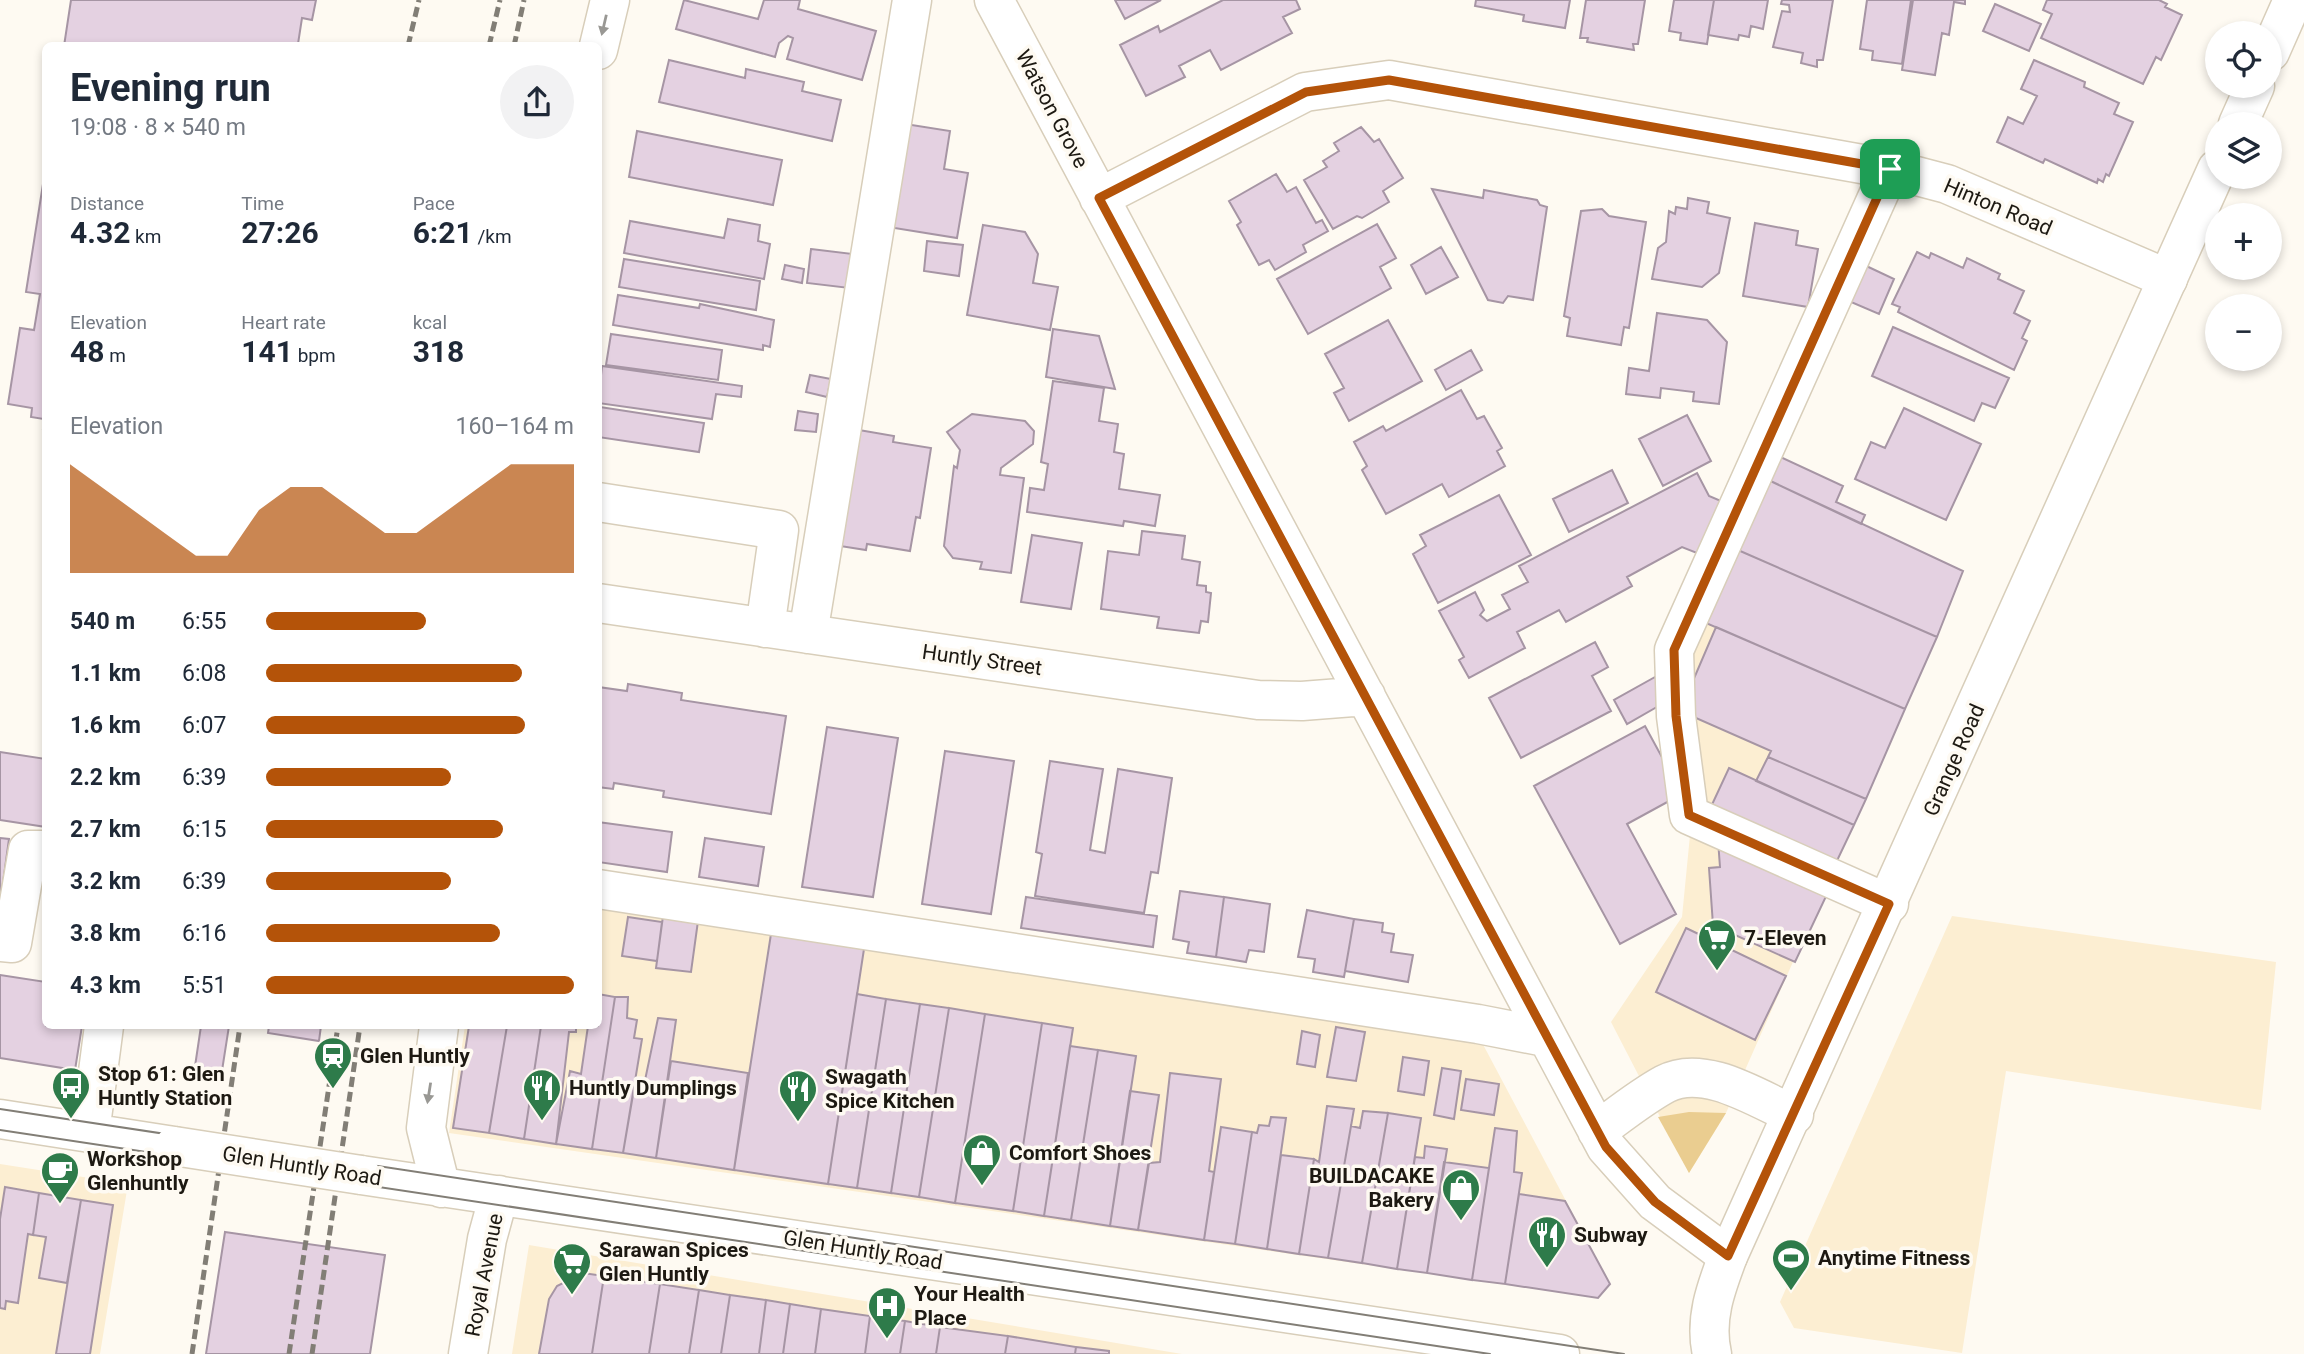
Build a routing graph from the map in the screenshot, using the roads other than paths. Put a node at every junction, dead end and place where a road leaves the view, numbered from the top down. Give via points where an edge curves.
1 (610, 0) edge
2 (912, 0) edge
3 (994, 0) edge
4 (2293, 0) edge
5 (2282, 25) edge
6 (600, 42) edge
7 (1890, 169) junction
8 (2208, 189) edge
9 (1099, 198) junction
10 (2168, 278) junction
11 (602, 503) edge
12 (602, 604) edge
13 (765, 628) junction
14 (808, 634) junction
15 (1366, 695) junction
16 (42, 850) edge
17 (602, 890) edge
18 (1889, 904) junction
19 (0, 942) edge
20 (104, 1029) edge
21 (439, 1029) edge
22 (1545, 1037) junction
23 (1794, 1115) junction
24 (0, 1119) edge
25 (1597, 1130) junction
26 (90, 1133) junction
27 (441, 1188) junction
28 (499, 1195) junction
29 (1728, 1256) junction
30 (468, 1354) edge
31 (1560, 1354) edge
32 (1712, 1354) edge

1 -> 6 street
2 - 14 street
3 - 9 street, Watson Grove
4 - 5 street
7 - 9 street, Hinton Road via 1389,80 1306,92
7 - 10 street, Hinton Road via 1947,184
7 - 18 street via 1674,650 1676,716 1689,815
8 - 10 street, Grange Road
9 - 15 street, Watson Grove
10 - 18 street, Grange Road
11 - 13 street via 779,530
12 - 13 street, Huntly Street
13 - 14 street, Huntly Street
14 - 15 street, Huntly Street via 1258,700
15 - 22 street, Watson Grove
16 - 19 street via 28,850 12,943
17 - 22 street
18 - 23 street, Grange Road
20 - 26 street
21 -> 27 street via 426,1128
22 - 25 street, Watson Grove
23 - 25 street via 1716,1082 1685,1078 1665,1084
23 - 29 street, Grange Road
24 - 26 street, Glen Huntly Road
25 - 29 street, Watson Grove via 1626,1173 1655,1202
26 - 27 street, Glen Huntly Road, bridge
27 - 28 street, Glen Huntly Road
28 - 30 street, Royal Avenue
28 - 31 street, Glen Huntly Road
29 - 32 street, Grange Road via 1712,1308

